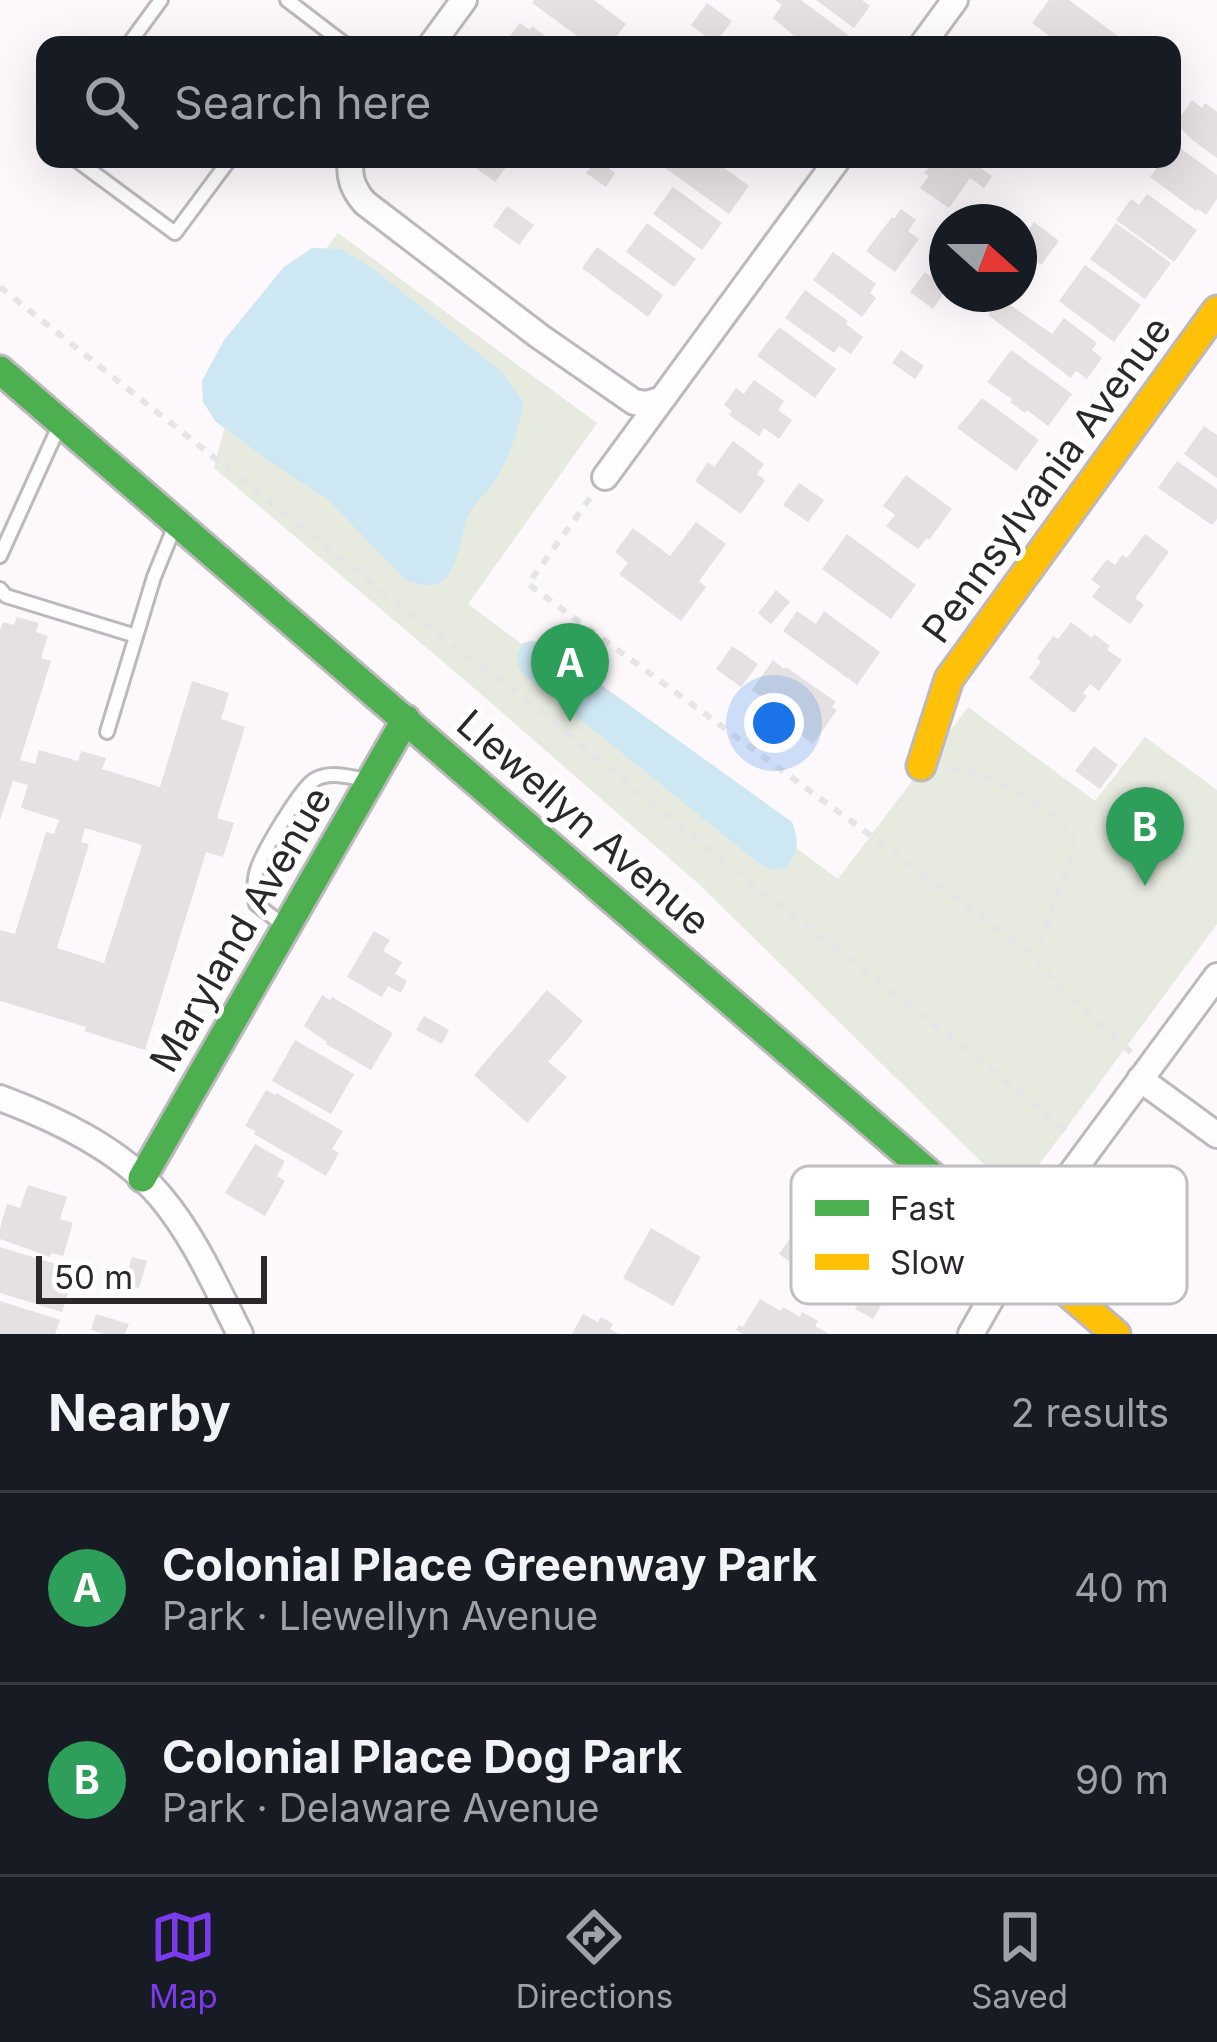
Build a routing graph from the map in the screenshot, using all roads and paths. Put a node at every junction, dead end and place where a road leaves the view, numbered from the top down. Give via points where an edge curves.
1 (161, 0) edge
2 (287, 0) edge
3 (464, 0) edge
4 (955, 0) edge
5 (326, 29) junction
6 (135, 36) edge
7 (321, 36) edge
8 (335, 36) edge
9 (438, 36) edge
10 (929, 36) edge
11 (87, 168) edge
12 (223, 168) edge
13 (352, 168) edge
14 (831, 168) edge
15 (0, 287) edge
16 (1217, 310) edge
17 (0, 370) edge
18 (660, 400) junction
19 (61, 423) junction
20 (605, 477) joint
21 (177, 522) junction
22 (0, 556) edge
23 (0, 589) edge
24 (136, 636) junction
25 (406, 719) junction
26 (107, 732) dead end
27 (921, 766) joint
28 (370, 781) junction
29 (286, 928) junction
30 (1040, 959) junction
31 (1217, 976) edge
32 (1143, 1076) junction
33 (0, 1097) edge
34 (1217, 1134) edge
35 (1089, 1150) junction
36 (922, 1166) edge
37 (1078, 1166) edge
38 (142, 1178) junction
39 (988, 1304) edge
40 (1081, 1304) edge
41 (240, 1334) edge
42 (971, 1334) edge
43 (1116, 1334) edge

1 - 6 lane
2 - 5 lane
3 - 9 street
4 - 10 street
5 - 7 lane
5 - 8 lane
11 - 12 lane via 175,233
13 - 18 street via 365,203 539,336 634,402
14 - 18 street
15 - 35 path
16 - 27 street, Pennsylvania Avenue via 949,679
17 - 19 street, Llewellyn Avenue
18 - 20 street
19 - 21 street, Llewellyn Avenue
19 - 22 lane
20 - 30 path via 528,584
21 - 24 lane
21 - 25 street, Llewellyn Avenue
23 - 24 lane
24 - 26 lane
25 - 28 street, Maryland Avenue
25 - 36 street, Llewellyn Avenue
27 - 30 path via 976,772 1061,821 1072,837
28 - 29 street, Maryland Avenue
28 - 29 lane via 330,774 302,790 253,888 256,904
29 - 38 street, Maryland Avenue
30 - 32 path via 1066,995 1130,1049
31 - 32 street
32 - 34 street
32 - 35 street
33 - 38 street via 106,1150
35 - 37 street
38 - 41 street via 198,1253
39 - 42 street
40 - 43 street, Llewellyn Avenue

